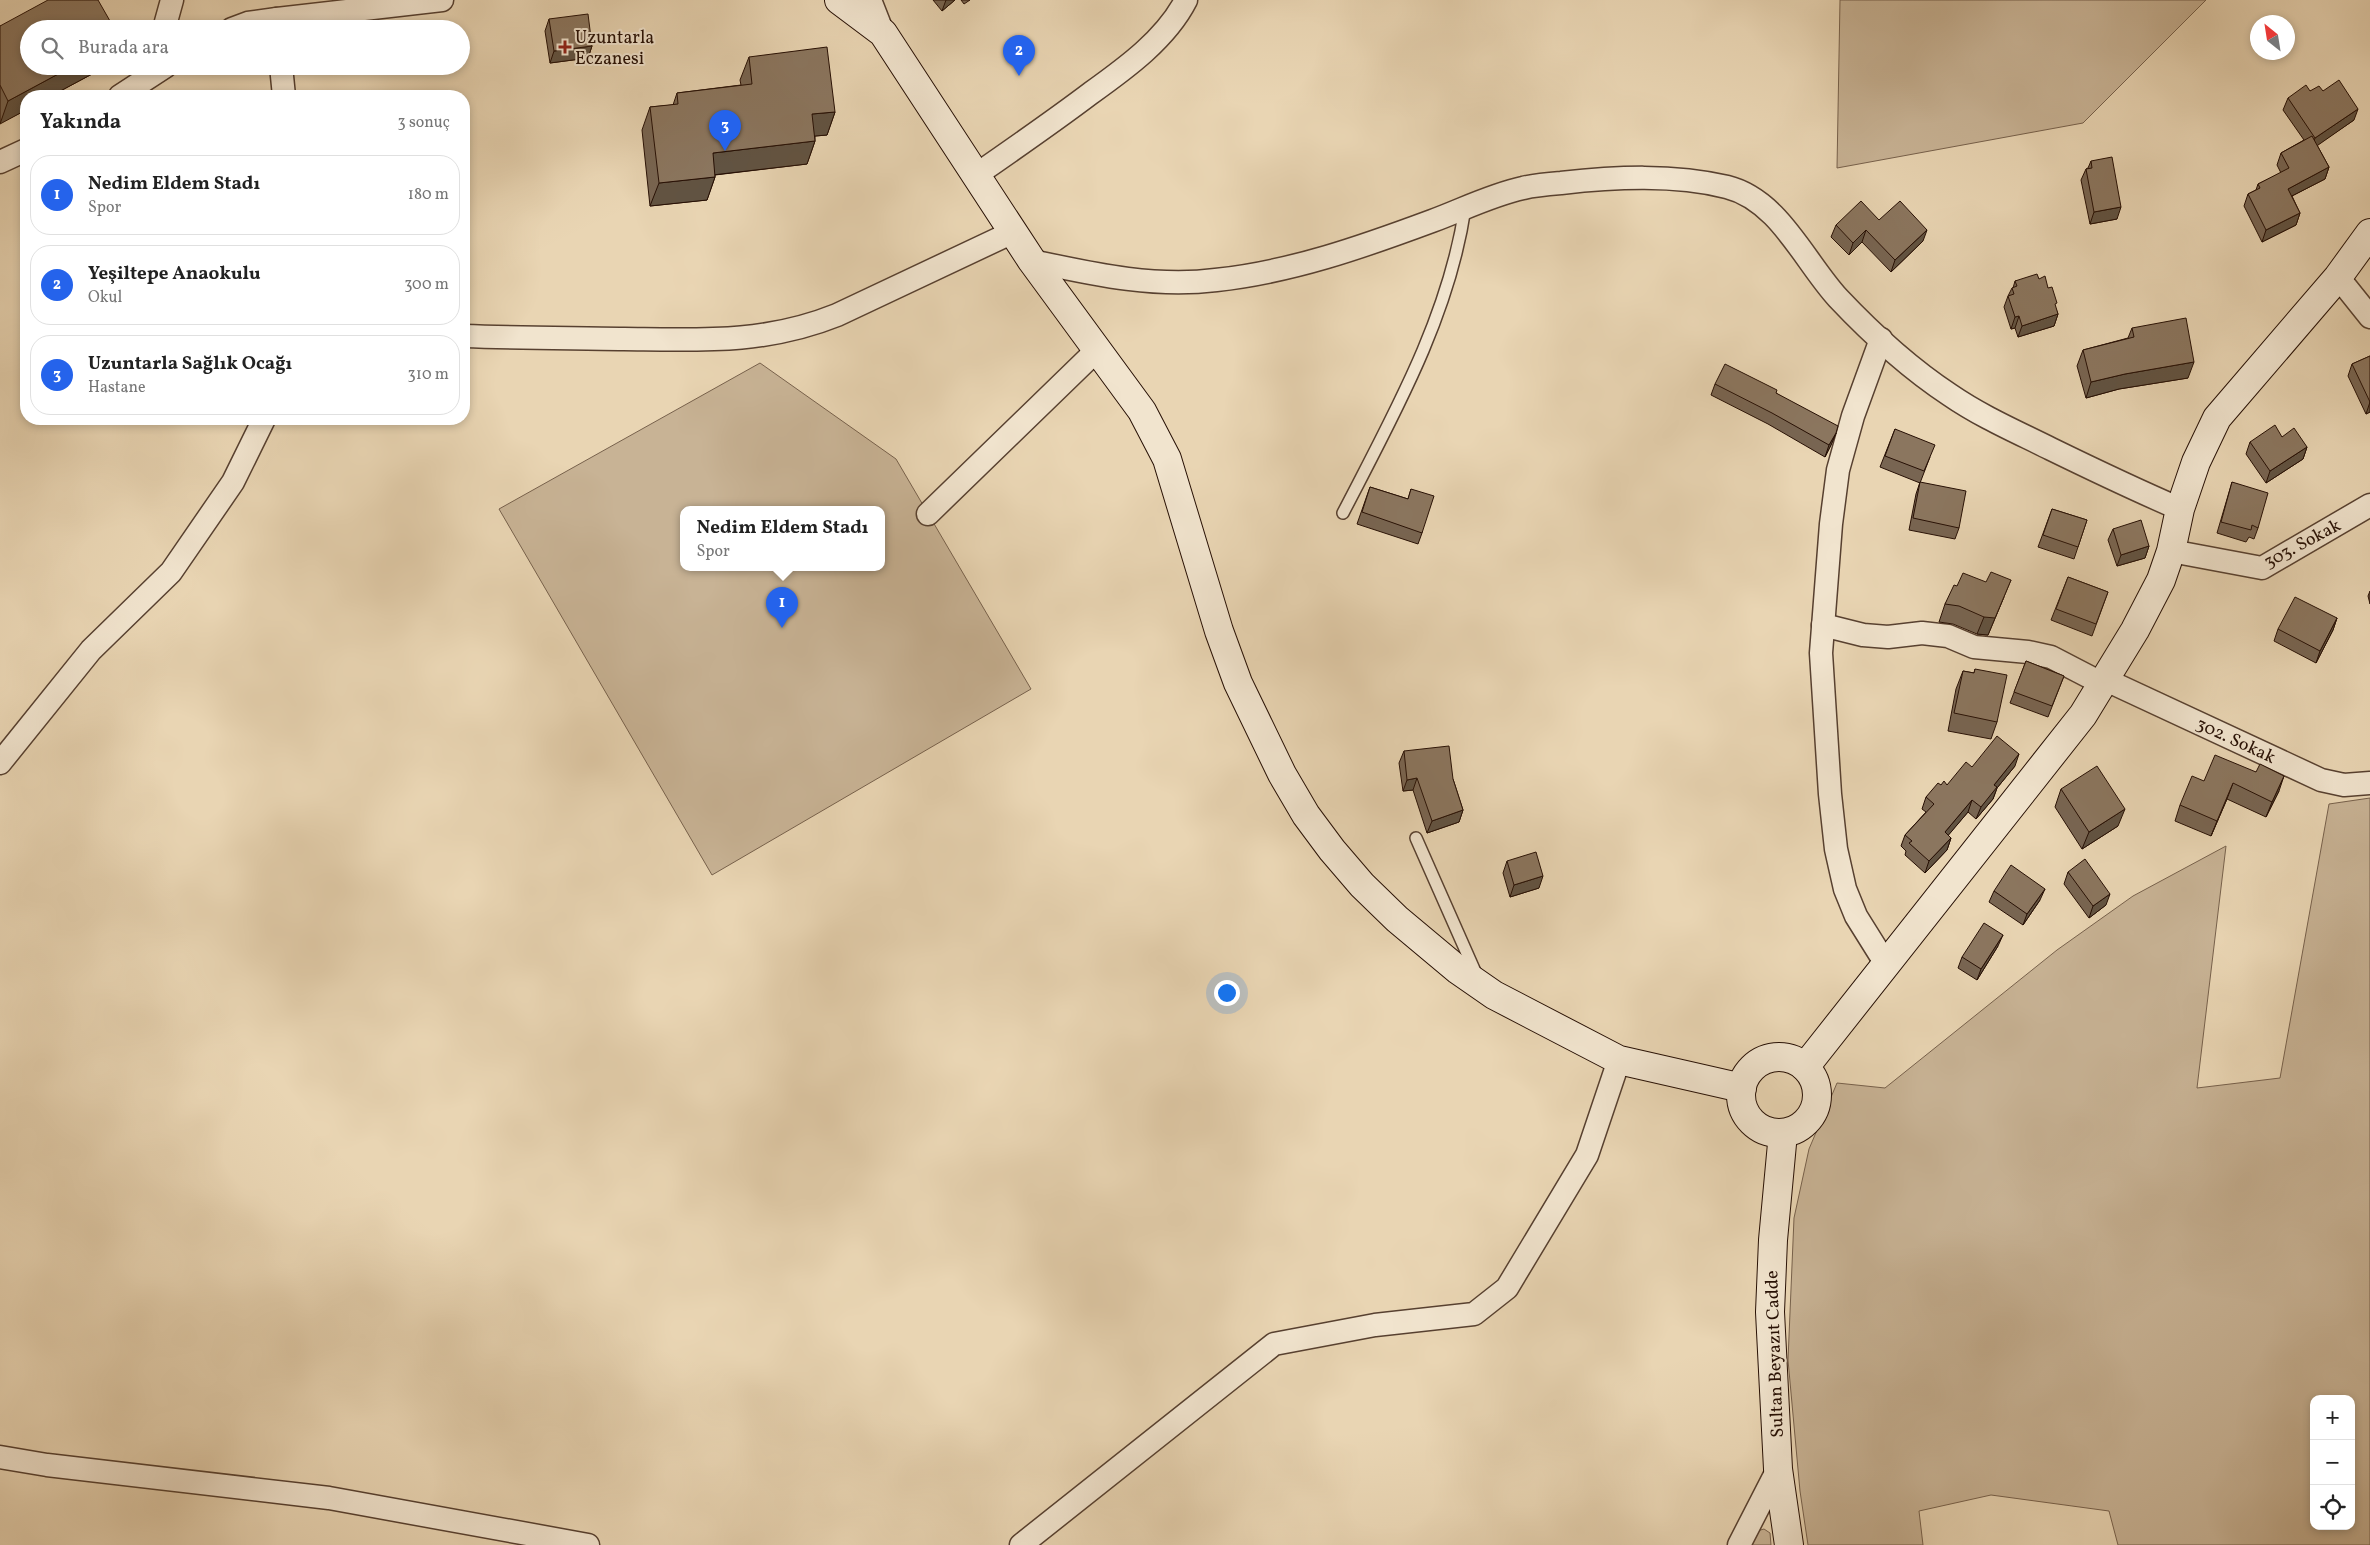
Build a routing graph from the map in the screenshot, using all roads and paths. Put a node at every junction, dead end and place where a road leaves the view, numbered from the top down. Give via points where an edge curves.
1 (172, 0) edge
2 (442, 0) edge
3 (839, 0) edge
4 (870, 0) edge
5 (1186, 0) edge
6 (327, 6) edge
7 (166, 20) edge
8 (288, 20) edge
9 (882, 33) junction
10 (150, 75) edge
11 (282, 75) edge
12 (128, 90) edge
13 (283, 90) edge
14 (20, 153) edge
15 (0, 162) edge
16 (976, 175) junction
17 (1466, 208) junction
18 (1013, 232) junction
19 (2370, 233) edge
20 (1032, 261) junction
21 (2338, 277) junction
22 (2370, 317) edge
23 (470, 336) edge
24 (1881, 338) junction
25 (1097, 350) junction
26 (261, 425) edge
27 (2370, 505) edge
28 (2180, 508) junction
29 (1343, 513) dead end
30 (928, 514) dead end
31 (2171, 551) junction
32 (1823, 625) junction
33 (2104, 682) junction
34 (0, 762) edge
35 (2370, 783) edge
36 (1416, 838) dead end
37 (1886, 964) junction
38 (1483, 988) junction
39 (1619, 1060) junction
40 (1805, 1067) junction
41 (1742, 1088) junction
42 (1783, 1133) junction
43 (0, 1457) edge
44 (1778, 1469) junction
45 (588, 1545) edge
46 (1020, 1545) edge
47 (1739, 1545) edge
48 (1789, 1545) edge

1 - 7 street
2 - 6 street
3 - 9 street
4 - 9 street
5 - 16 street via 1172,22 1128,64
6 - 8 street
9 - 16 street
10 - 12 street
11 - 13 street
14 - 15 street
16 - 18 street
17 - 20 street via 1356,249 1302,264 1215,281 1169,282 1108,277
17 - 24 street via 1525,187 1582,180 1636,178 1729,188 1752,197 1772,213 1824,282
17 - 29 lane via 1460,242 1424,350
18 - 20 street
18 - 23 street via 838,315 773,335 724,340
19 - 21 street
20 - 25 street
21 - 22 street
21 - 28 street via 2216,418
24 - 28 street via 1914,370 1995,422 2108,478
24 - 32 street via 1838,470
25 - 30 street
25 - 38 street via 1142,411 1164,452 1238,683 1282,774 1306,815 1362,885 1397,919
26 - 34 street via 233,482 171,572 91,650
27 - 31 street, 303. Sokak via 2262,568
28 - 31 street
31 - 33 street via 2149,606
32 - 33 street, 302. Sokak via 1863,635 1922,633 1948,636 1974,647 2028,652 2050,657
32 - 37 street via 1821,662 1836,849 1845,889 1856,916
33 - 35 street, 302. Sokak via 2322,780 2344,785
33 - 37 street via 2083,715
36 - 38 lane
37 - 40 street
38 - 39 street via 1536,1019
39 - 41 street
39 - 46 street via 1587,1155 1507,1288 1474,1314 1375,1325 1274,1344
40 - 41 street via 1792,1060 1767,1060 1746,1076
40 - 42 street via 1816,1088 1813,1112 1795,1130
41 - 42 street via 1741,1100 1751,1121 1766,1130
42 - 44 street, Sultan Beyazıt Cadde via 1770,1312
43 - 45 street via 329,1498
44 - 47 street
44 - 48 street, Sultan Beyazıt Cadde

